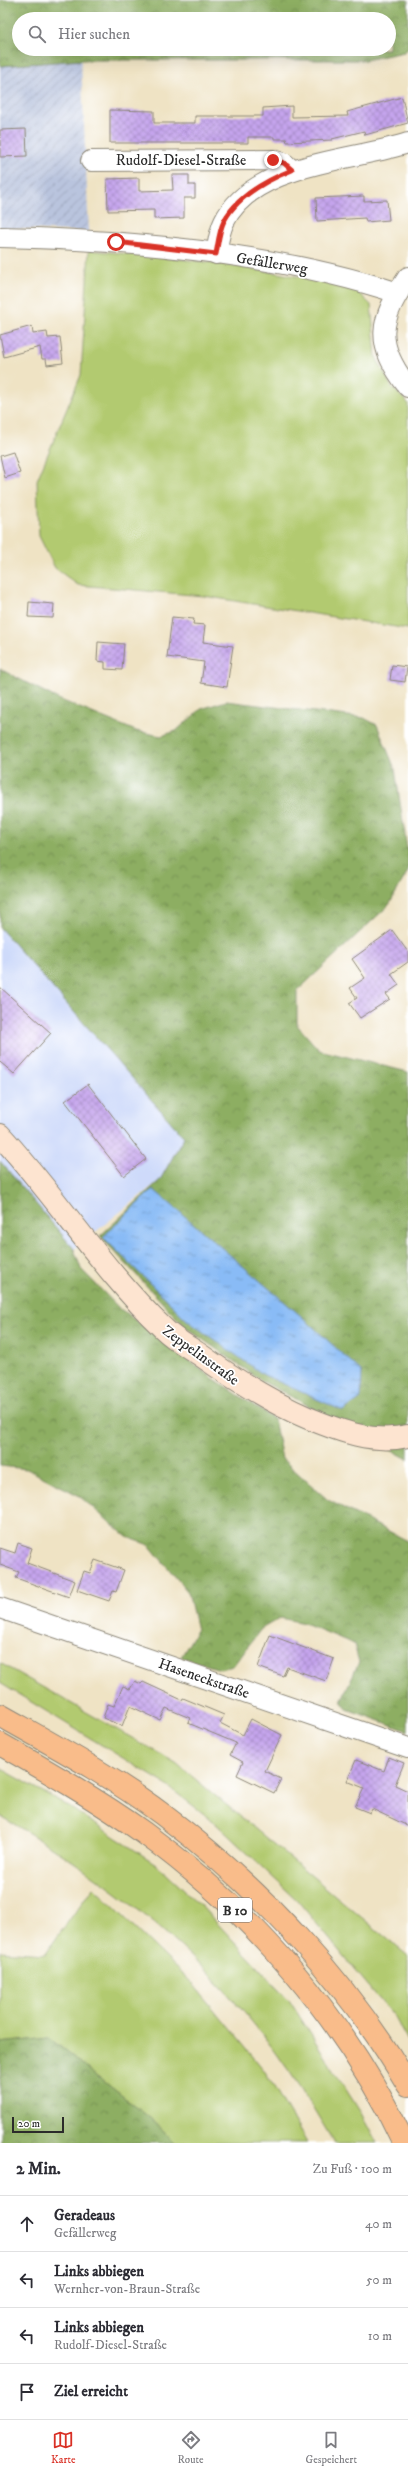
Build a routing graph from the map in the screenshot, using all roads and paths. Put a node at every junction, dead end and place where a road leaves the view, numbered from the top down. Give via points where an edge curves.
1 (408, 143) edge
2 (91, 160) dead end
3 (292, 170) junction
4 (0, 237) edge
5 (216, 254) junction
6 (403, 285) edge
7 (408, 387) edge
8 (0, 1135) edge
9 (408, 1436) edge
10 (0, 1608) edge
11 (0, 1715) edge
12 (0, 1744) edge
13 (408, 1748) edge
14 (408, 2085) edge
15 (404, 2143) edge

1 - 3 street
2 - 3 street, Rudolf-Diesel-Straße via 273,160 284,163
3 - 5 street via 261,185 233,208 224,222
4 - 5 street, Gefällerweg via 116,242
5 - 6 street, Gefällerweg
6 - 7 street via 384,332 385,349 394,369
8 - 9 street, Zeppelinstraße via 108,1267 165,1330 242,1385 290,1411 334,1429 365,1437
10 - 13 street, Haseneckstraße
11 - 14 highway, B 10 via 92,1767 162,1813 208,1851 252,1891 338,1986 371,2028
12 - 15 highway, B 10 via 78,1788 144,1833 191,1870 236,1911 323,2010 349,2046

